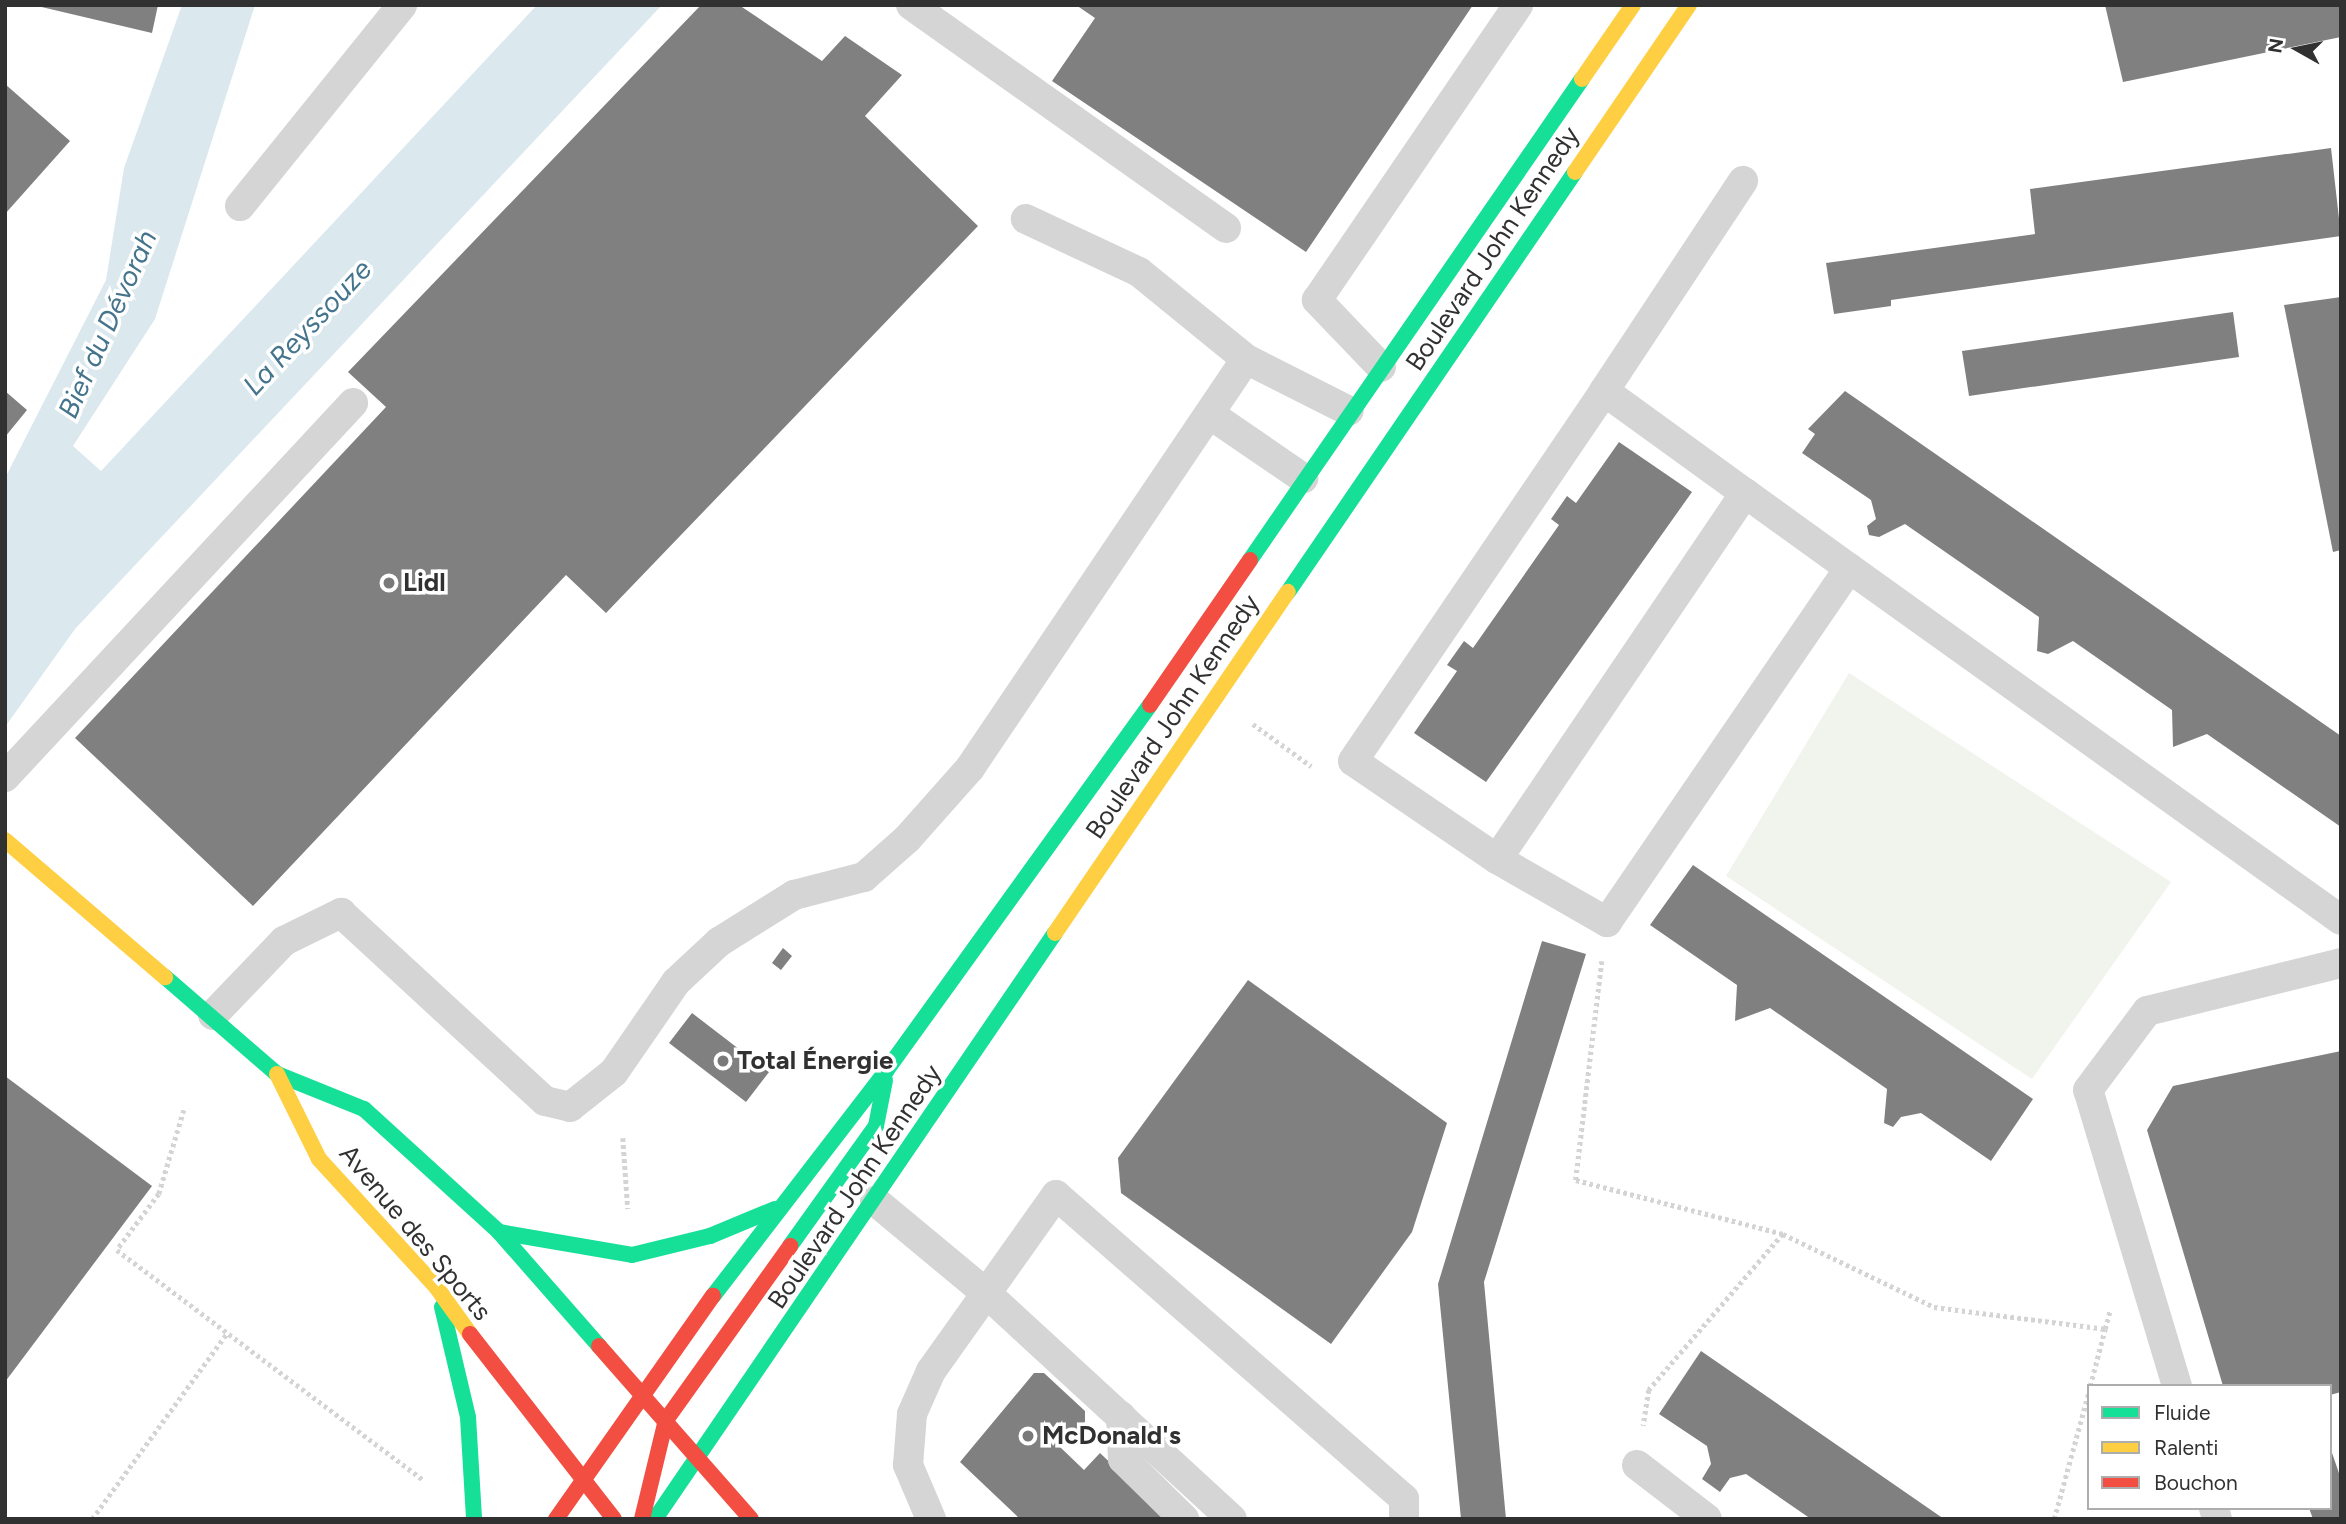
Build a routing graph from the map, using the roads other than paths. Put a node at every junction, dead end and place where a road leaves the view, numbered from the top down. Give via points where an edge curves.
1 (402, 5) edge
2 (912, 5) edge
3 (1518, 5) edge
4 (1633, 5) edge
5 (1689, 5) edge
6 (1743, 181) dead end
7 (240, 206) dead end
8 (1026, 219) dead end
9 (1226, 228) dead end
10 (1246, 359) junction
11 (1381, 367) junction
12 (1604, 391) junction
13 (353, 403) dead end
14 (1349, 411) junction
15 (1211, 415) junction
16 (1303, 478) junction
17 (1745, 493) junction
18 (1849, 568) junction
19 (5, 777) edge
20 (5, 841) edge
21 (1497, 859) junction
22 (2341, 920) edge
23 (2341, 963) edge
24 (213, 1015) junction
25 (886, 1071) junction
26 (277, 1074) junction
27 (875, 1201) junction
28 (775, 1209) junction
29 (499, 1232) junction
30 (437, 1287) junction
31 (986, 1293) junction
32 (2176, 1384) edge
33 (641, 1394) junction
34 (1121, 1416) junction
35 (666, 1420) junction
36 (699, 1458) junction
37 (1637, 1465) road end
38 (582, 1481) junction
39 (474, 1519) edge
40 (556, 1519) edge
41 (614, 1519) edge
42 (642, 1519) edge
43 (655, 1519) edge
44 (751, 1519) edge
45 (931, 1519) edge
46 (1184, 1519) edge
47 (1232, 1519) edge
48 (1404, 1519) edge
49 (1707, 1519) edge

1 - 7 lane
2 - 9 lane
3 - 11 lane via 1317,300
4 - 11 main road, Boulevard John Kennedy
5 - 27 main road, Boulevard John Kennedy
6 - 12 lane
8 - 10 lane via 1139,272
10 - 14 lane
10 - 15 lane
11 - 14 main road, Boulevard John Kennedy
12 - 17 lane
12 - 21 lane via 1353,761
13 - 19 lane
14 - 16 main road, Boulevard John Kennedy
15 - 16 lane
15 - 24 lane via 970,768 907,839 864,877 794,895 719,942 676,982 614,1072 570,1107 545,1101 341,913 284,941
16 - 25 main road, Boulevard John Kennedy via 1124,742
17 - 18 lane
17 - 21 lane
18 - 21 lane via 1607,922
18 - 22 lane
20 - 24 main road, Avenue des Sports
23 - 32 lane via 2147,1012 2088,1090
24 - 26 main road, Avenue des Sports
25 - 28 main road, Boulevard John Kennedy
25 - 35 main road, Boulevard John Kennedy via 876,1126
26 - 29 main road, Avenue des Sports via 364,1109
26 - 30 main road, Avenue des Sports via 319,1159
27 - 31 lane
27 - 36 main road, Boulevard John Kennedy
28 - 29 main road via 710,1237 632,1255
28 - 33 main road, Boulevard John Kennedy
29 - 33 main road, Avenue des Sports
30 - 38 main road, Avenue des Sports
30 - 39 main road via 468,1417
31 - 34 lane
31 - 45 lane via 931,1371 912,1414 908,1465
31 - 48 lane via 1056,1195 1404,1499
33 - 35 main road, Avenue des Sports
33 - 38 main road, Boulevard John Kennedy
34 - 46 lane via 1123,1459
34 - 47 lane
35 - 36 main road, Avenue des Sports
35 - 42 main road
36 - 43 main road, Boulevard John Kennedy
36 - 44 main road
37 - 49 lane
38 - 40 main road, Boulevard John Kennedy
38 - 41 main road, Avenue des Sports

